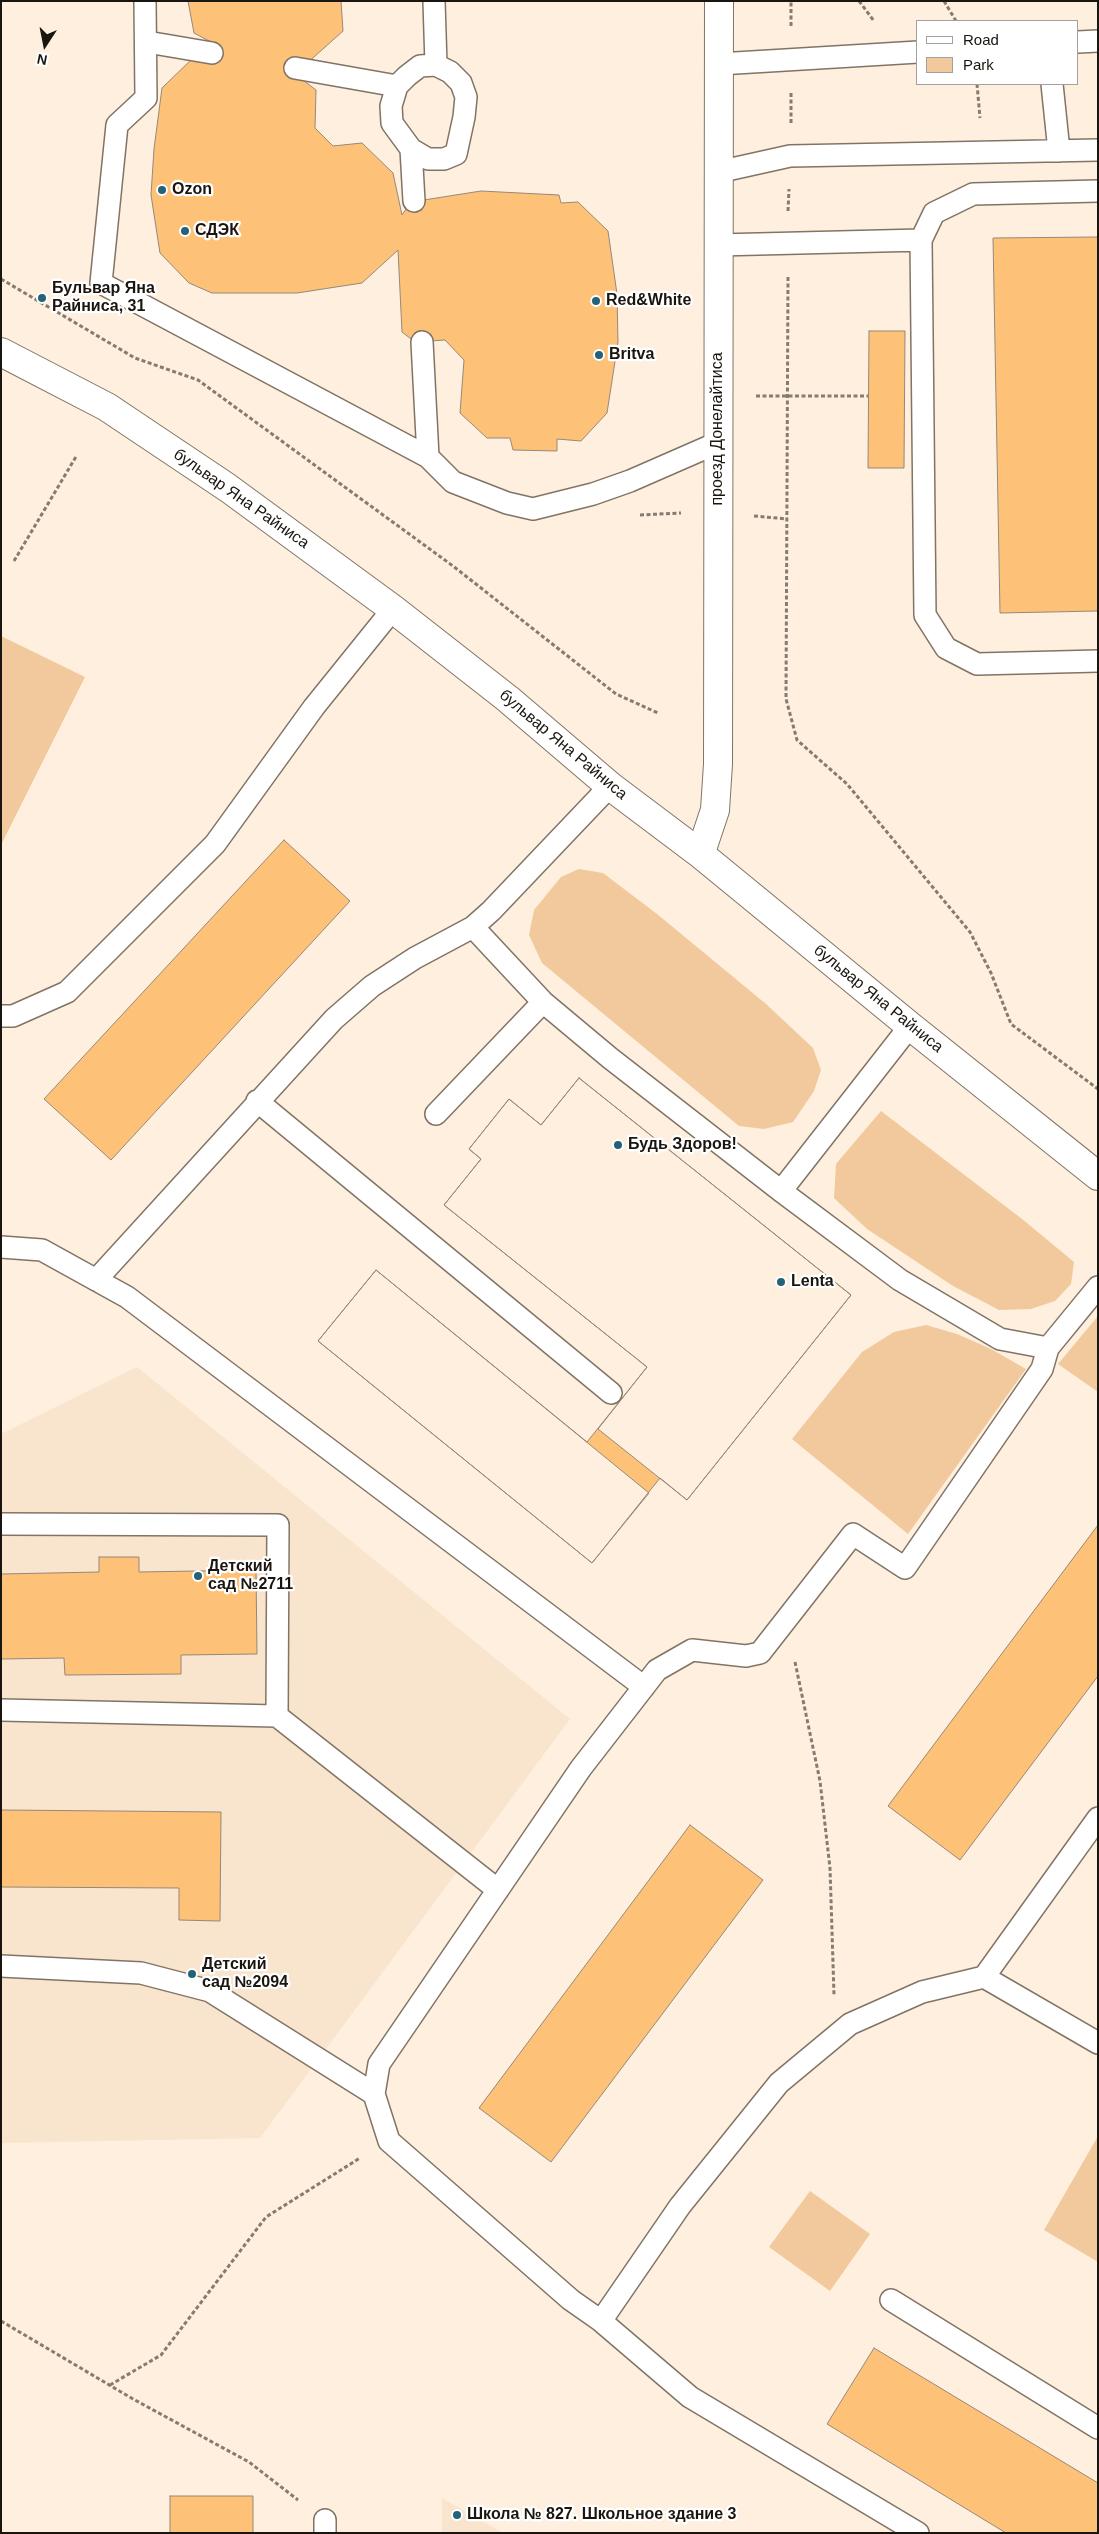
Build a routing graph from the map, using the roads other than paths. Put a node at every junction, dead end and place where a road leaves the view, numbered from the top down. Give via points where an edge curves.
1 (145, 1) edge
2 (434, 1) edge
3 (719, 1) edge
4 (1098, 41) edge
5 (146, 42) junction
6 (1079, 42) edge
7 (916, 52) edge
8 (212, 53) dead end
9 (719, 64) junction
10 (436, 65) junction
11 (295, 68) dead end
12 (1052, 85) edge
13 (397, 86) junction
14 (411, 149) junction
15 (1059, 150) junction
16 (1098, 150) edge
17 (718, 172) junction
18 (1098, 191) edge
19 (414, 201) dead end
20 (921, 240) junction
21 (718, 245) junction
22 (422, 342) dead end
23 (1, 352) edge
24 (717, 443) junction
25 (428, 457) junction
26 (393, 610) junction
27 (1098, 661) edge
28 (610, 786) junction
29 (699, 853) junction
30 (473, 927) junction
31 (543, 1002) junction
32 (1, 1016) edge
33 (910, 1026) junction
34 (257, 1101) junction
35 (436, 1114) dead end
36 (1098, 1176) edge
37 (781, 1192) junction
38 (1, 1247) edge
39 (96, 1280) junction
40 (1098, 1287) edge
41 (1048, 1348) junction
42 (611, 1393) dead end
43 (1, 1524) edge
44 (644, 1688) junction
45 (1, 1710) edge
46 (277, 1716) junction
47 (1098, 1818) edge
48 (498, 1890) junction
49 (1, 1966) edge
50 (984, 1977) junction
51 (1098, 2043) edge
52 (374, 2094) junction
53 (891, 2300) dead end
54 (601, 2320) junction
55 (1098, 2428) edge
56 (918, 2533) edge

1 - 5 lane
2 - 10 lane
3 - 9 main road, проезд Донелайтиса
4 - 6 lane
5 - 8 lane
5 - 25 lane via 146,98 117,125 101,283
7 - 9 lane
9 - 17 main road, проезд Донелайтиса
10 - 13 lane via 420,66
10 - 14 lane via 461,82 466,96 456,154 444,159 428,159
11 - 13 lane
12 - 15 lane
13 - 14 lane via 391,106 392,123
14 - 19 lane
15 - 16 lane
15 - 17 lane via 790,156
17 - 21 main road, проезд Донелайтиса
18 - 20 lane via 973,194 934,213
20 - 21 lane
20 - 27 lane via 924,615 946,648 977,664
21 - 24 main road, проезд Донелайтиса
22 - 25 lane
23 - 26 main road, бульвар Яна Райниса via 107,406 228,488
24 - 25 lane via 630,481 533,509 507,503 453,482
24 - 29 main road, проезд Донелайтиса via 718,764 715,810
26 - 28 main road, бульвар Яна Райниса via 508,699
26 - 32 lane via 314,707 215,844 67,992 13,1016
28 - 29 main road, бульвар Яна Райниса
28 - 30 lane
29 - 33 main road, бульвар Яна Райниса
30 - 31 lane
30 - 34 lane via 372,986 334,1019
31 - 35 lane
31 - 37 lane
33 - 36 main road, бульвар Яна Райниса
33 - 37 lane
34 - 39 lane
34 - 42 lane
37 - 41 lane via 908,1285 1000,1339
38 - 39 lane via 42,1250
39 - 44 lane via 127,1297
40 - 41 lane
41 - 44 lane via 1042,1369 905,1568 853,1534 760,1653 746,1656 692,1650 657,1670
43 - 46 lane via 278,1525
44 - 48 lane via 581,1768
45 - 46 lane
46 - 48 lane
47 - 50 lane
48 - 52 lane via 379,2064
49 - 52 lane via 141,1973 210,1991
50 - 51 lane
50 - 54 lane via 922,1992 850,2024 779,2082 680,2206
52 - 54 lane via 388,2141 571,2300
53 - 55 lane
54 - 56 lane via 690,2397

